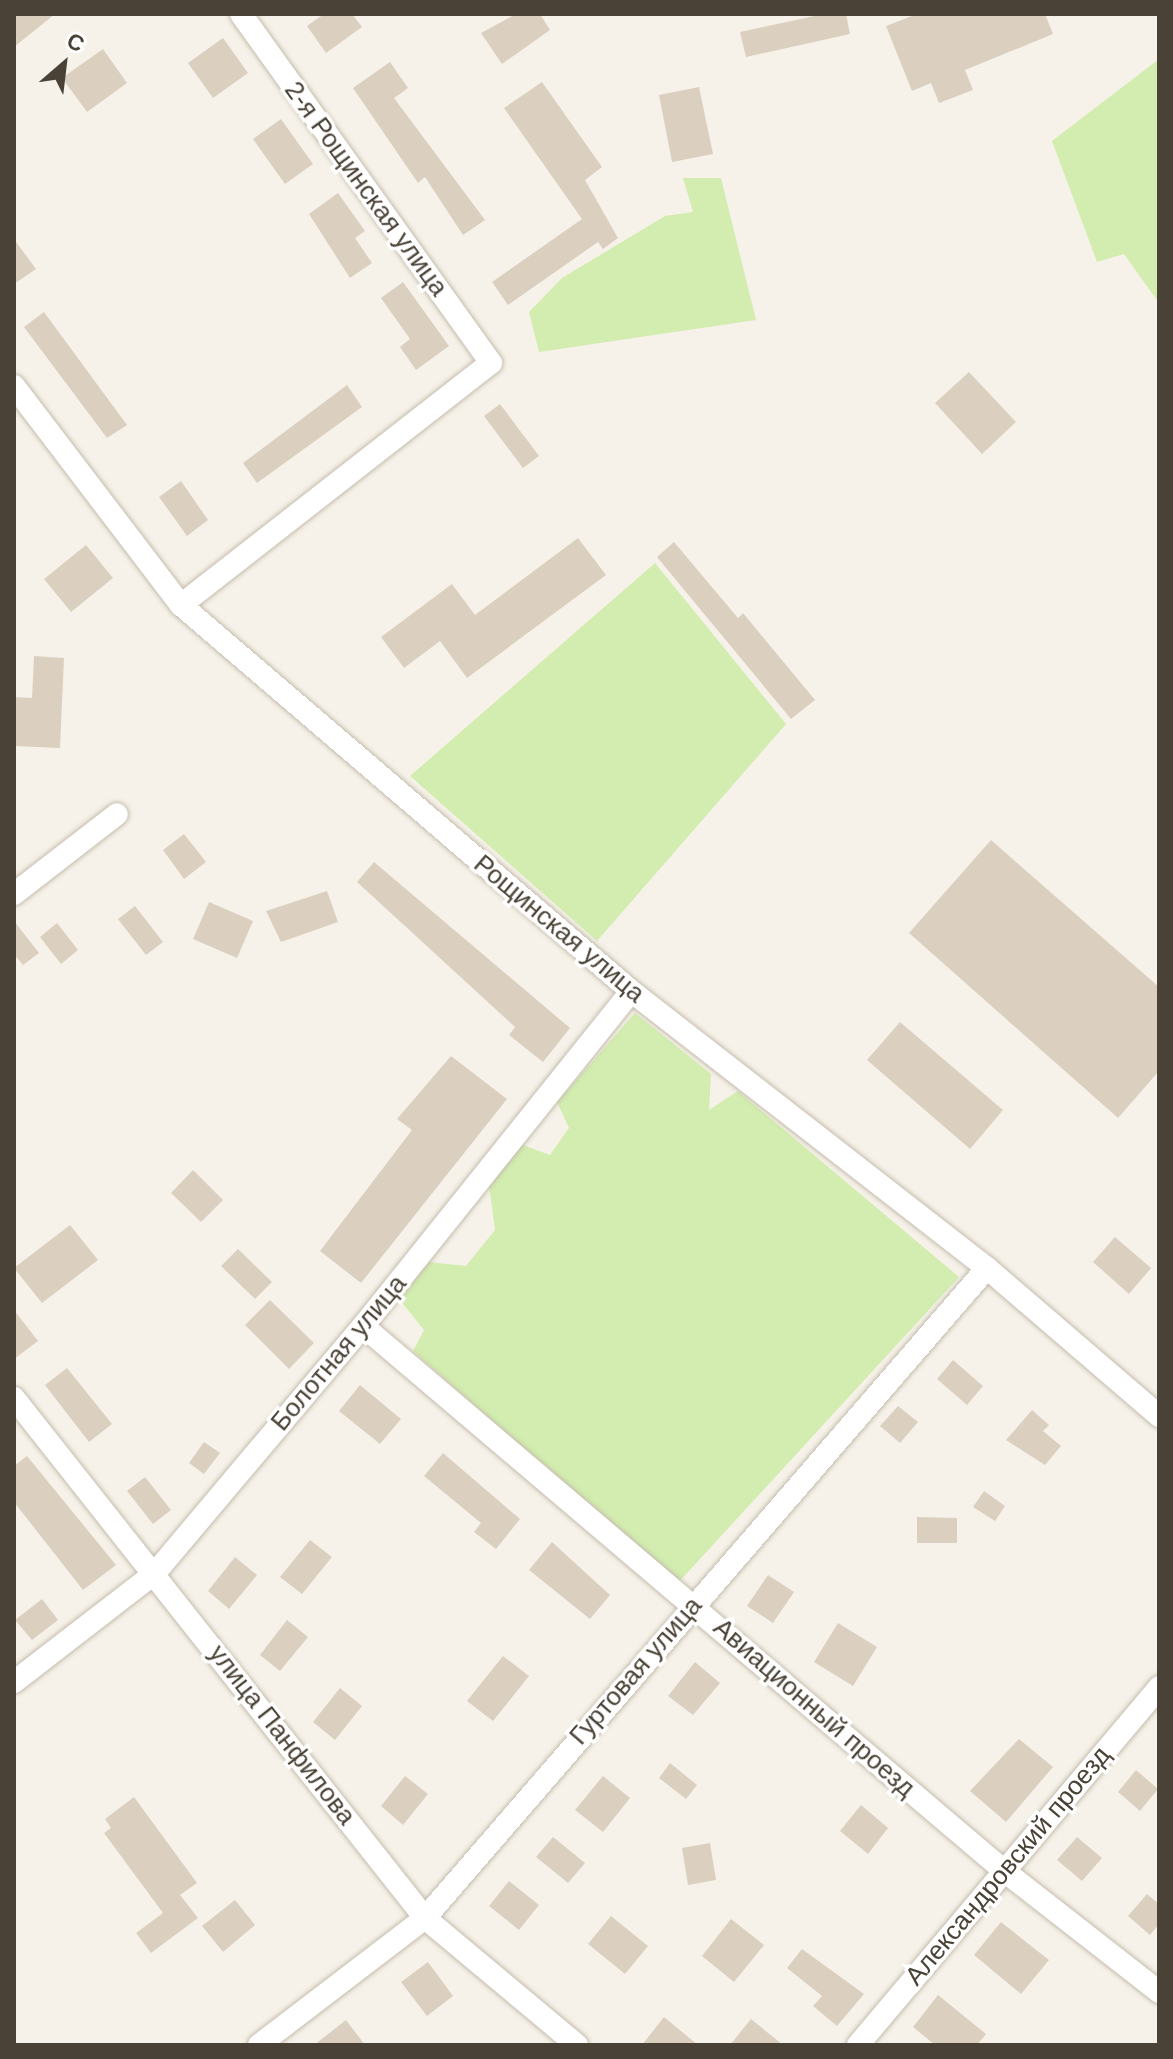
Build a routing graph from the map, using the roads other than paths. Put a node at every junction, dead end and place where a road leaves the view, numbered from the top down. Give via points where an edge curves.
1 (241, 14) edge
2 (14, 386) edge
3 (181, 605) junction
4 (117, 814) dead end
5 (14, 894) edge
6 (631, 991) junction
7 (987, 1268) junction
8 (363, 1326) junction
9 (14, 1398) edge
10 (1159, 1416) edge
11 (155, 1573) junction
12 (692, 1605) junction
13 (14, 1682) edge
14 (1159, 1687) edge
15 (1003, 1870) junction
16 (425, 1918) junction
17 (1159, 1992) edge
18 (259, 2045) edge
19 (577, 2045) edge
20 (858, 2045) edge

1 - 3 street, 2-я Рощинская улица via 491,363
2 - 3 street, Рощинская улица
3 - 6 street, Рощинская улица
4 - 5 street
6 - 7 street, Рощинская улица
6 - 8 street, Болотная улица
7 - 10 street, Рощинская улица
7 - 12 street, Гуртовая улица
8 - 11 street, Болотная улица
8 - 12 street, Авиационный проезд
9 - 11 street, улица Панфилова
11 - 13 street, Болотная улица
11 - 16 street, улица Панфилова
12 - 15 street, Авиационный проезд
12 - 16 street, Гуртовая улица
14 - 15 street, Александровский проезд
15 - 17 street, Авиационный проезд
15 - 20 street, Александровский проезд
16 - 18 street, Гуртовая улица
16 - 19 street, улица Панфилова

